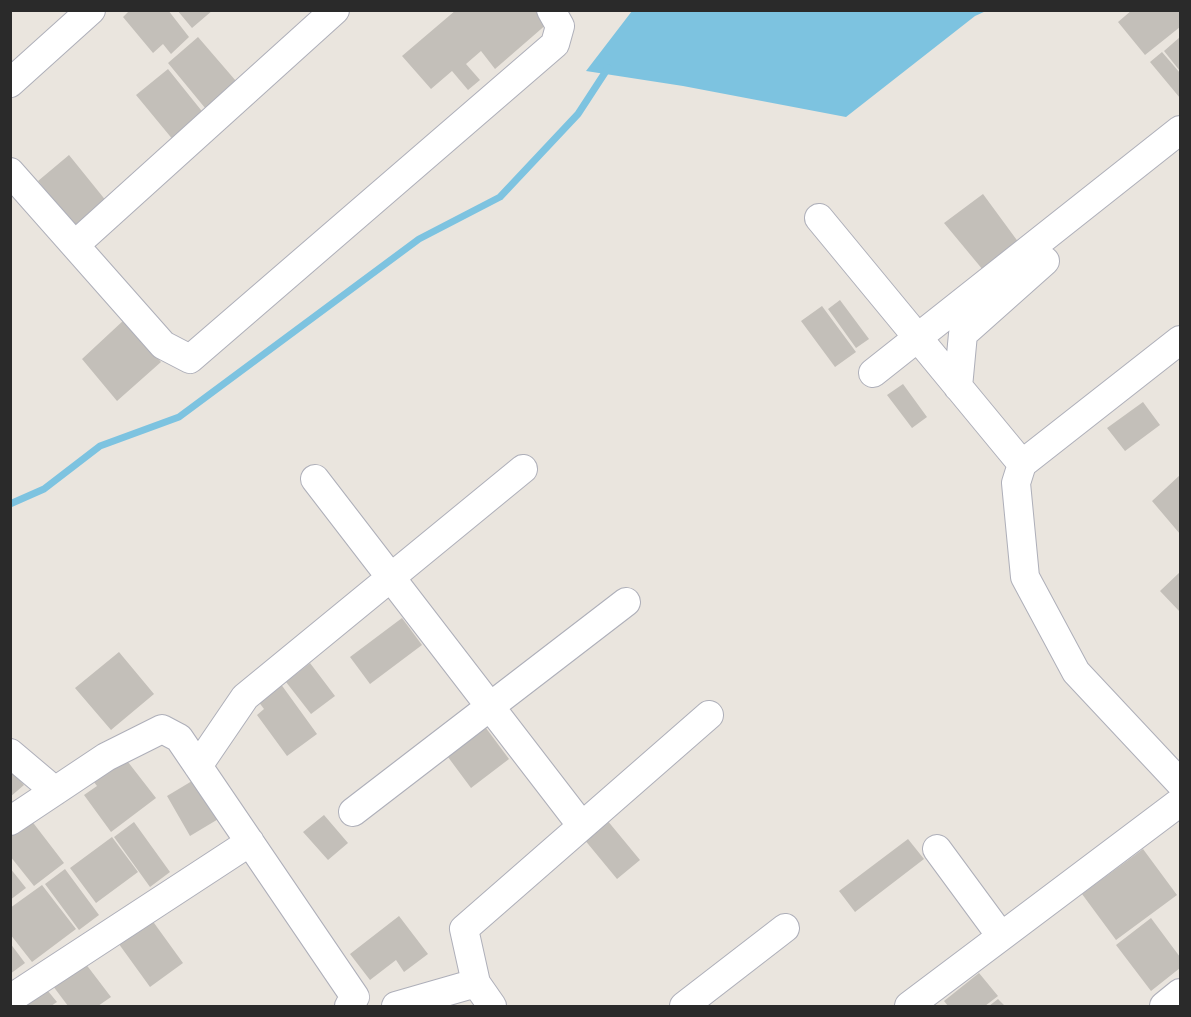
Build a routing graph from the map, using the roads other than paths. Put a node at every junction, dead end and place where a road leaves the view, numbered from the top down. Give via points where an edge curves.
1 (91, 10) edge
2 (335, 10) edge
3 (550, 10) edge
4 (10, 83) edge
5 (1180, 130) edge
6 (1180, 151) edge
7 (10, 171) edge
8 (819, 218) dead end
9 (76, 244) junction
10 (917, 338) junction
11 (1180, 340) edge
12 (873, 373) dead end
13 (958, 387) junction
14 (1022, 464) junction
15 (523, 469) dead end
16 (315, 479) dead end
17 (391, 578) junction
18 (626, 602) dead end
19 (490, 706) junction
20 (709, 715) dead end
21 (10, 753) edge
22 (198, 766) junction
23 (1180, 783) edge
24 (55, 791) junction
25 (1180, 802) edge
26 (353, 812) dead end
27 (10, 821) edge
28 (582, 826) junction
29 (249, 842) junction
30 (937, 849) dead end
31 (784, 928) dead end
32 (1001, 936) junction
33 (476, 983) junction
34 (1180, 993) edge
35 (10, 999) edge
36 (919, 1003) edge
37 (349, 1006) edge
38 (396, 1006) edge
39 (492, 1006) edge
40 (684, 1006) edge
41 (1164, 1006) edge

1 - 4 street
2 - 9 street
3 - 9 street via 560,26 555,44 190,358 163,345
5 - 10 street
6 - 13 street via 1020,282 963,334
7 - 9 street
8 - 10 street
10 - 12 street
10 - 13 street
11 - 14 street
13 - 14 street
14 - 23 street via 1016,483 1025,577 1076,672
15 - 17 street
16 - 17 street
17 - 19 street
17 - 22 street via 245,697
18 - 19 street
19 - 26 street
19 - 28 street
20 - 28 street
21 - 24 street
22 - 24 street via 179,738 162,729 106,757
22 - 29 street
24 - 27 street
25 - 32 street
28 - 33 street via 464,929
29 - 35 street
29 - 37 street via 355,997
30 - 32 street
31 - 40 street
32 - 36 street
33 - 38 street
33 - 39 street
34 - 41 street

